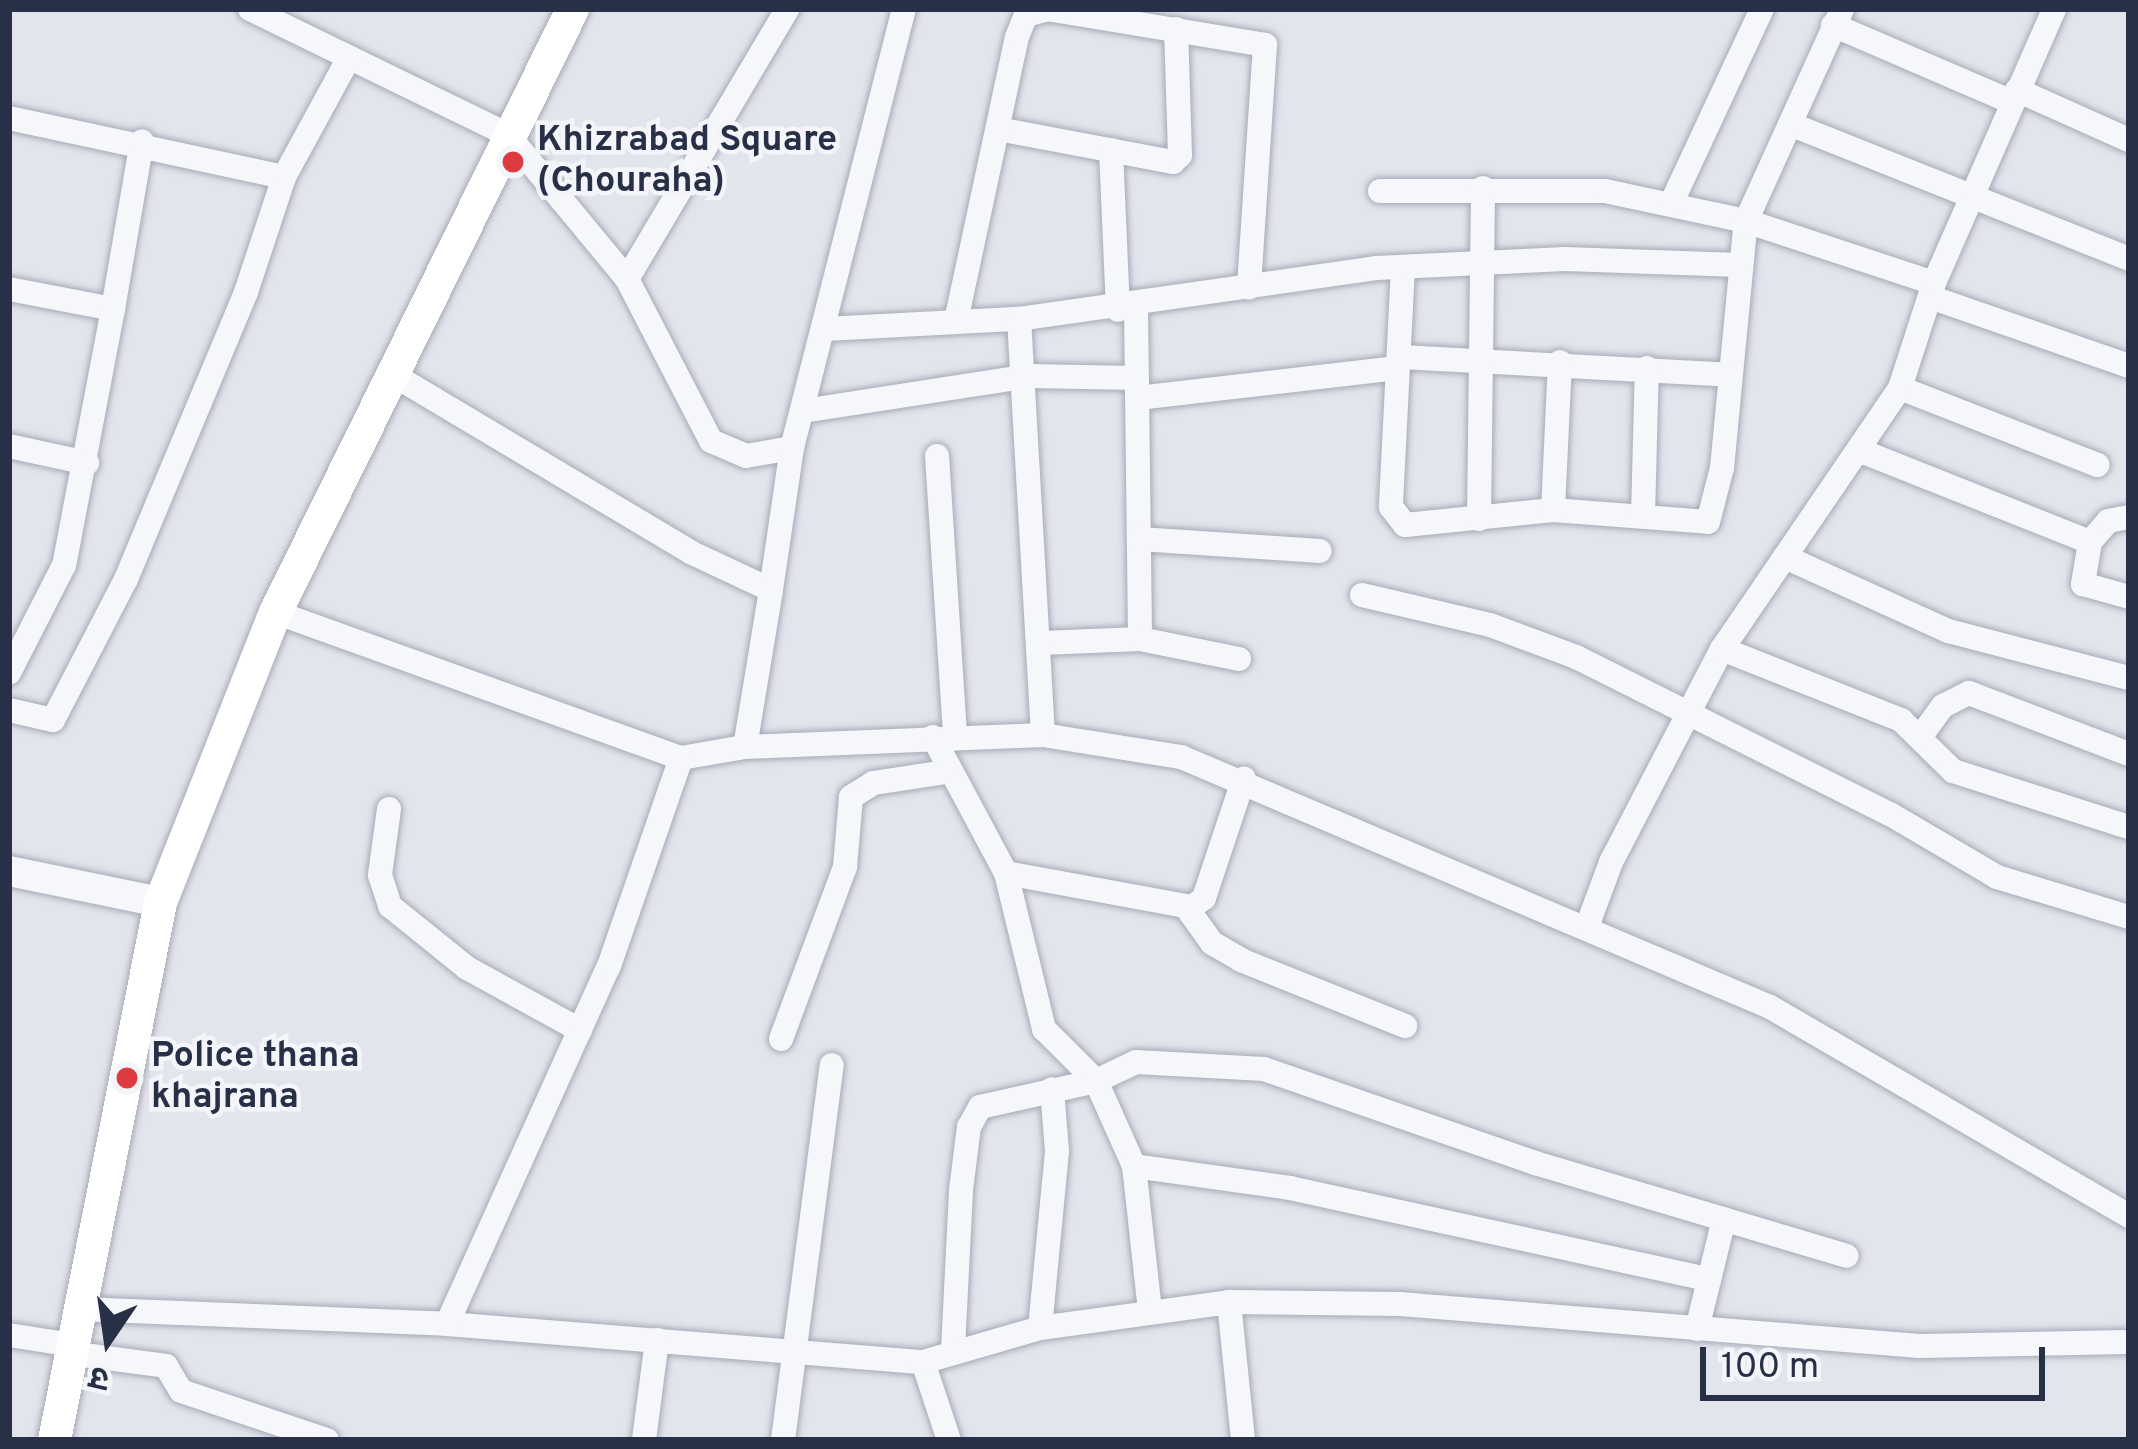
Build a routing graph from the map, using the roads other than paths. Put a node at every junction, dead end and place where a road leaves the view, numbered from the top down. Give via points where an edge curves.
1 (250, 9) edge
2 (572, 9) edge
3 (787, 9) edge
4 (904, 9) edge
5 (1762, 9) edge
6 (2054, 9) edge
7 (1836, 14) edge
8 (1176, 29) junction
9 (349, 58) junction
10 (2014, 96) junction
11 (9, 118) edge
12 (1790, 124) junction
13 (998, 129) junction
14 (508, 134) junction
15 (2129, 140) edge
16 (142, 141) junction
17 (1111, 150) junction
18 (284, 177) junction
19 (1483, 188) junction
20 (1380, 191) dead end
21 (1972, 196) junction
22 (1671, 204) junction
23 (1746, 221) junction
24 (2129, 259) edge
25 (1485, 263) junction
26 (1740, 265) junction
27 (1403, 267) junction
28 (627, 279) junction
29 (1249, 287) junction
30 (9, 289) edge
31 (1932, 290) junction
32 (113, 309) junction
33 (1127, 309) junction
34 (1019, 320) junction
35 (956, 321) junction
36 (825, 329) junction
37 (1479, 359) junction
38 (1399, 362) junction
39 (1560, 362) junction
40 (2129, 366) edge
41 (1647, 368) junction
42 (1730, 375) junction
43 (1028, 376) junction
44 (398, 377) junction
45 (1137, 388) junction
46 (1900, 388) junction
47 (803, 411) junction
48 (9, 446) edge
49 (792, 448) junction
50 (1861, 451) junction
51 (937, 456) dead end
52 (87, 464) junction
53 (2098, 465) dead end
54 (1553, 511) junction
55 (1642, 516) junction
56 (2129, 517) edge
57 (1480, 518) junction
58 (1140, 539) junction
59 (2090, 542) junction
60 (1320, 551) dead end
61 (1785, 556) junction
62 (771, 590) junction
63 (1362, 595) dead end
64 (2129, 597) edge
65 (275, 612) junction
66 (1140, 639) junction
67 (1041, 643) junction
68 (1722, 649) junction
69 (1239, 659) dead end
70 (9, 674) edge
71 (2129, 678) edge
72 (1688, 709) junction
73 (9, 710) edge
74 (1043, 735) junction
75 (1921, 736) junction
76 (944, 737) junction
77 (745, 747) junction
78 (2129, 754) edge
79 (681, 758) junction
80 (946, 772) junction
81 (1244, 778) junction
82 (389, 809) dead end
83 (2129, 827) edge
84 (9, 871) edge
85 (1006, 873) junction
86 (160, 902) junction
87 (1187, 908) junction
88 (2129, 917) edge
89 (1588, 924) junction
90 (1405, 1026) dead end
91 (580, 1030) junction
92 (781, 1039) dead end
93 (832, 1065) dead end
94 (1096, 1081) junction
95 (1052, 1089) junction
96 (1134, 1166) junction
97 (2129, 1216) edge
98 (1724, 1219) junction
99 (1846, 1256) dead end
100 (1709, 1279) junction
101 (1228, 1302) junction
102 (80, 1309) junction
103 (1150, 1311) junction
104 (447, 1324) junction
105 (1040, 1328) junction
106 (1697, 1329) junction
107 (9, 1335) edge
108 (657, 1340) junction
109 (2129, 1342) edge
110 (71, 1349) junction
111 (953, 1349) junction
112 (793, 1350) junction
113 (923, 1362) junction
114 (56, 1439) edge
115 (327, 1440) edge
116 (644, 1440) edge
117 (783, 1440) edge
118 (948, 1440) edge
119 (1243, 1440) edge

1 - 9 street
2 - 14 main road
3 - 28 street
4 - 36 street
5 - 22 street
6 - 10 street
7 - 10 street
7 - 12 street
8 - 13 street via 1048,9 1026,15
8 - 17 street via 1178,159
8 - 29 street via 1248,40 1268,52
9 - 14 street
9 - 18 street
10 - 15 street
10 - 21 street
11 - 16 street
12 - 21 street
12 - 23 street
13 - 17 street
13 - 35 street
14 - 28 street
14 - 44 main road
16 - 18 street
16 - 32 street
17 - 33 street
18 - 73 street via 246,292 126,579 53,720
19 - 20 street
19 - 22 street via 1605,191
19 - 25 street
21 - 24 street
21 - 31 street
22 - 23 street
23 - 26 street
23 - 31 street
25 - 26 street
25 - 27 street
25 - 37 street
26 - 42 street
27 - 29 street
27 - 38 street
28 - 49 street via 711,441 746,456
29 - 33 street
30 - 32 street
31 - 40 street
31 - 46 street
32 - 52 street
33 - 34 street
33 - 45 street
34 - 35 street
34 - 43 street
35 - 36 street
36 - 47 street
37 - 38 street
37 - 39 street
37 - 57 street
38 - 45 street
38 - 57 street via 1391,507 1412,526
39 - 41 street
39 - 54 street
41 - 42 street
41 - 55 street
42 - 55 street via 1708,522
43 - 45 street
43 - 47 street
43 - 67 street
44 - 62 street via 690,552
44 - 65 main road
45 - 58 street
46 - 50 street
46 - 53 street
47 - 49 street
48 - 52 street
49 - 62 street
50 - 59 street
50 - 61 street
51 - 76 street
52 - 70 street via 64,565
54 - 55 street
54 - 57 street
56 - 59 street via 2108,521
58 - 60 street
58 - 66 street
59 - 64 street via 2083,584
61 - 68 street
61 - 71 street via 1948,631
62 - 77 street
63 - 72 street via 1490,625
65 - 79 street
65 - 86 main road
66 - 67 street
66 - 69 street
67 - 74 street
68 - 72 street
68 - 75 street
72 - 88 street via 1997,877
72 - 89 street
74 - 76 street
74 - 81 street via 1181,757
75 - 78 street via 1943,706 1969,693
75 - 83 street via 1953,771
76 - 77 street
76 - 80 street
77 - 79 street
79 - 91 street
80 - 85 street
80 - 92 street via 873,783 851,796 845,867
81 - 87 street via 1204,898
81 - 89 street
82 - 91 street via 380,875 390,906 467,968
84 - 86 street
85 - 87 street
85 - 94 street via 1044,1029
86 - 102 main road
87 - 90 street via 1212,943 1241,960
89 - 97 street via 1770,1007
91 - 104 street
93 - 112 street
94 - 95 street
94 - 96 street
94 - 98 street via 1136,1062 1264,1069
95 - 105 street via 1057,1151
95 - 111 street via 980,1107 969,1126 950,1304
96 - 100 street via 1290,1188
96 - 103 street
98 - 99 street
98 - 100 street
100 - 106 street
101 - 103 street
101 - 106 street via 1421,1306
101 - 119 street
102 - 104 street
102 - 110 main road
103 - 105 street
104 - 108 street
105 - 111 street
106 - 109 street via 1919,1346
107 - 110 street
108 - 112 street
108 - 116 street
110 - 114 main road
110 - 115 street via 166,1366 181,1390
111 - 113 street
112 - 113 street
112 - 117 street
113 - 118 street

